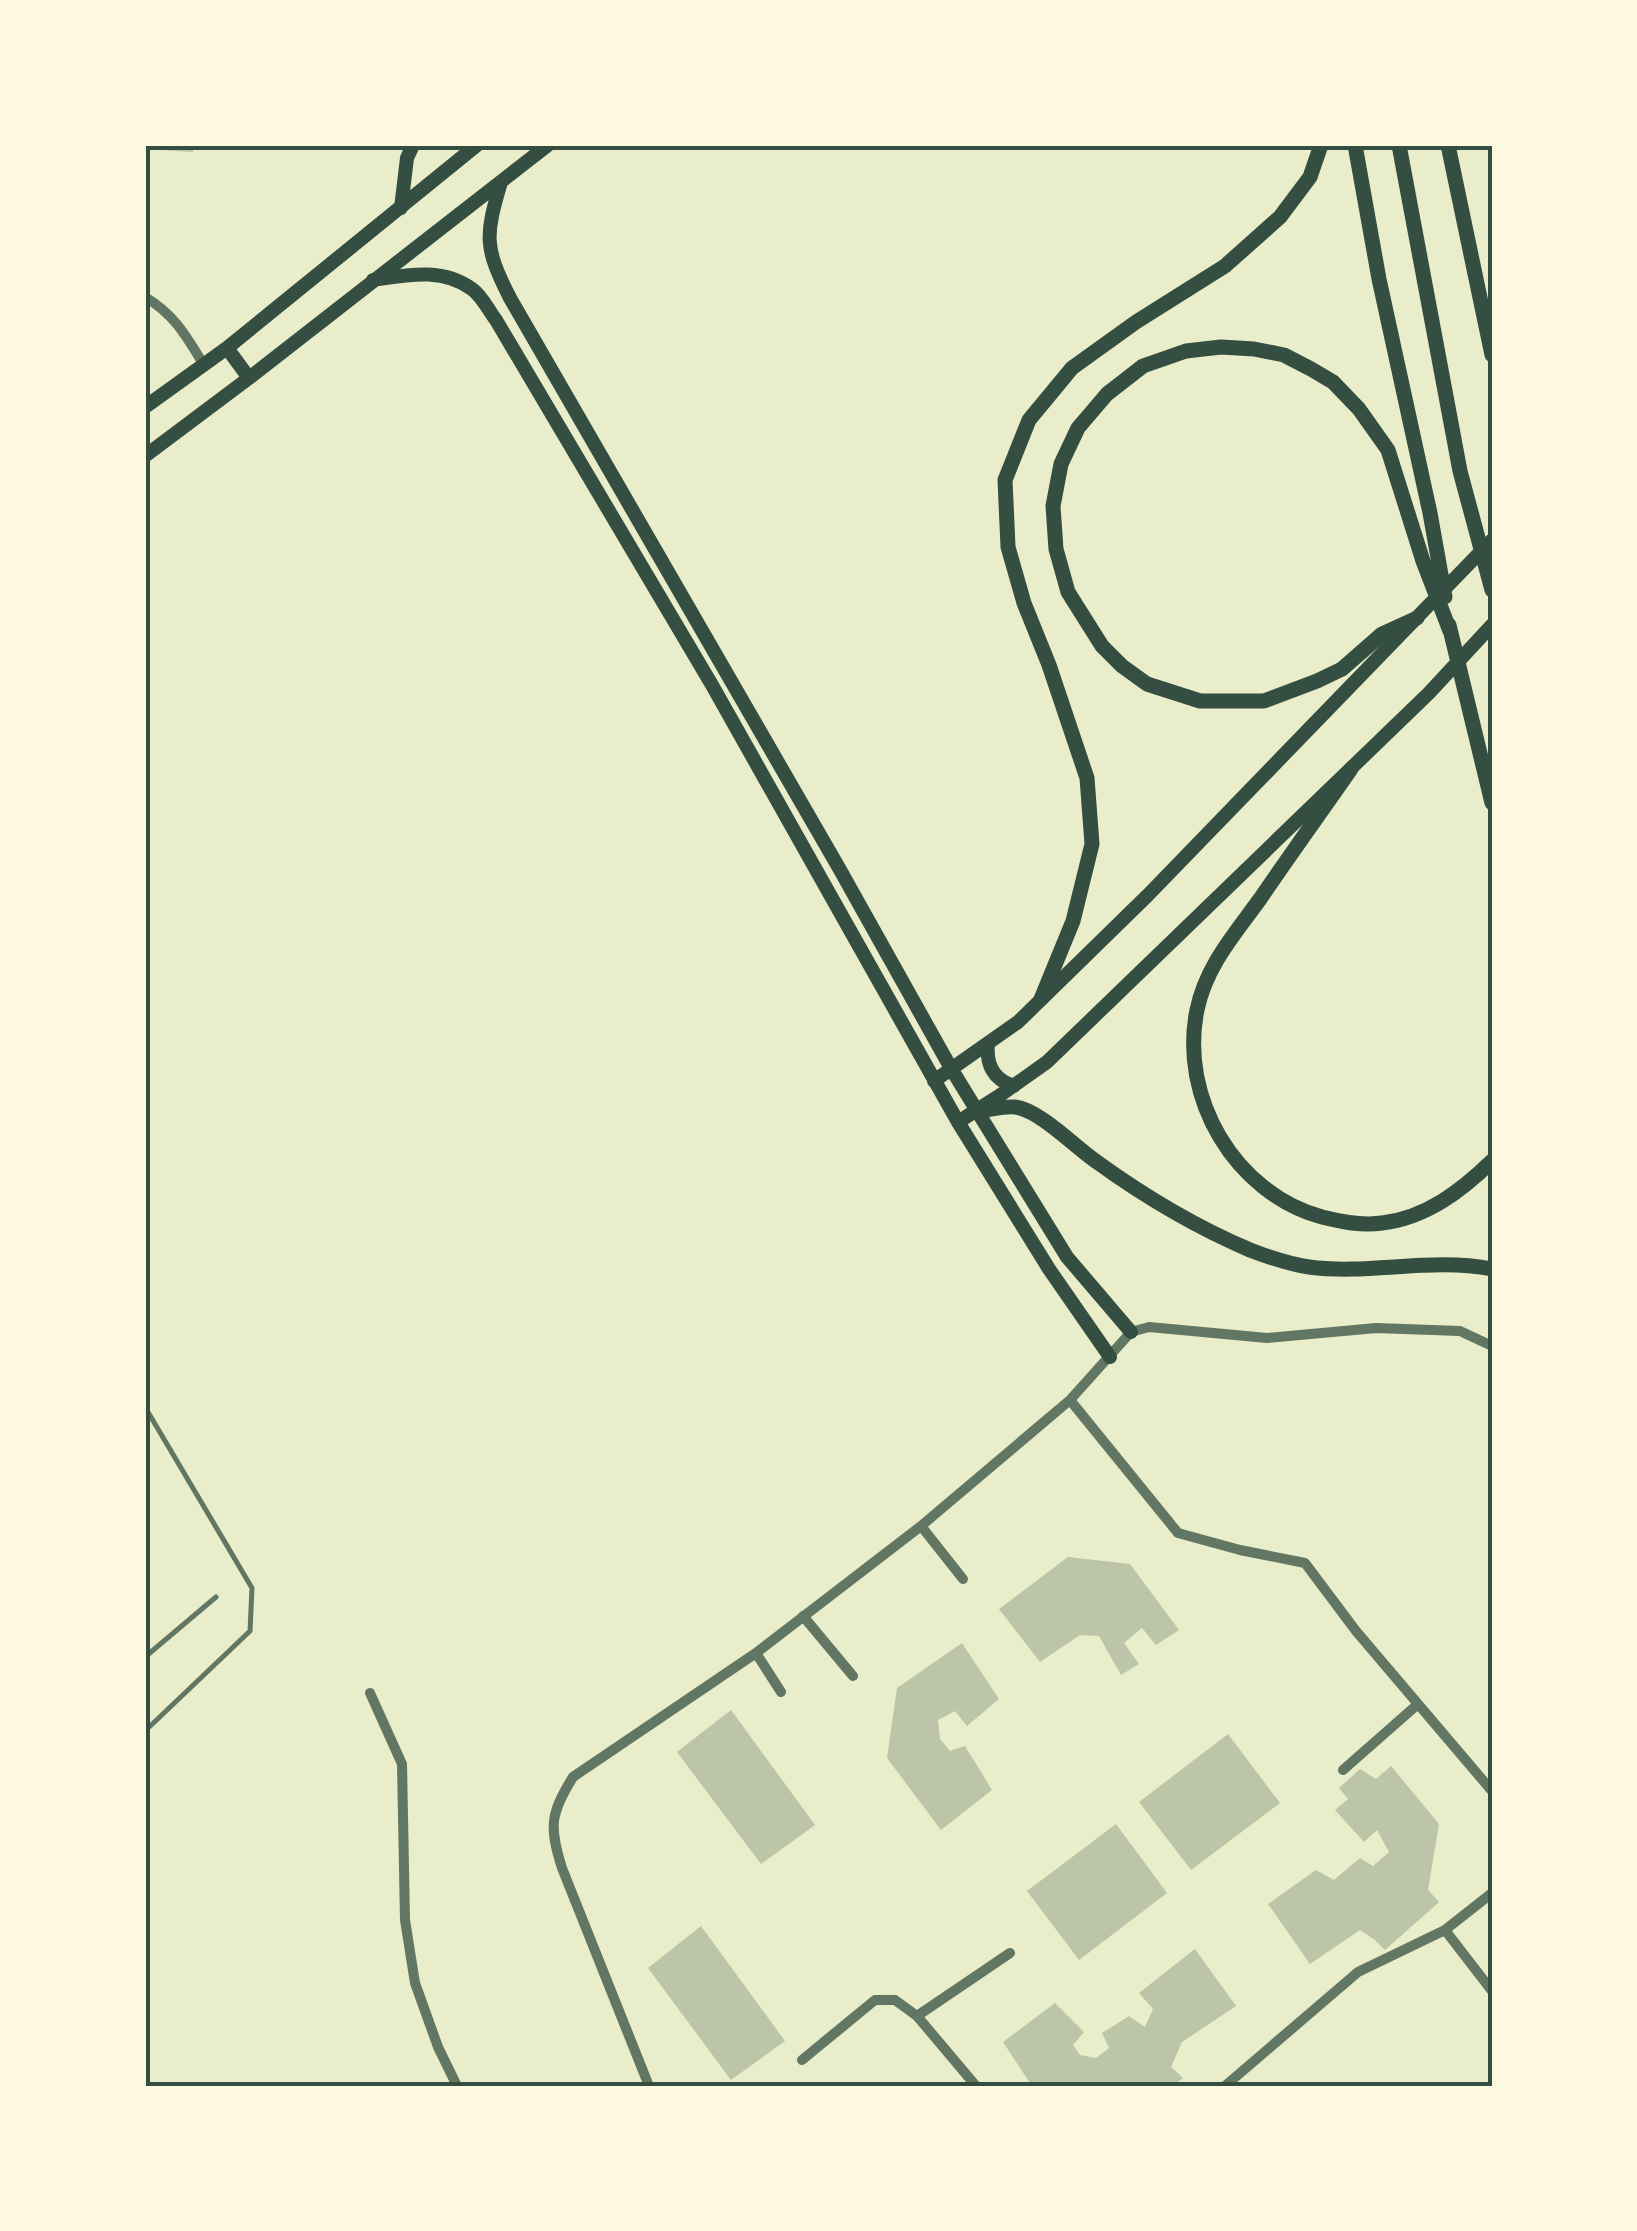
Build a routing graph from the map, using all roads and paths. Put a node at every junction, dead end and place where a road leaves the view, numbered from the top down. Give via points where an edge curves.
1 (413, 145) edge
2 (477, 145) edge
3 (548, 145) edge
4 (1321, 145) edge
5 (1355, 145) edge
6 (1399, 145) edge
7 (1448, 145) edge
8 (502, 182) junction
9 (400, 208) junction
10 (373, 280) junction
11 (145, 297) edge
12 (227, 348) junction
13 (1492, 355) edge
14 (204, 365) junction
15 (249, 378) junction
16 (145, 407) edge
17 (145, 456) edge
18 (1492, 540) edge
19 (1492, 590) edge
20 (1417, 618) junction
21 (1492, 625) edge
22 (1450, 632) junction
23 (1351, 768) junction
24 (1492, 802) edge
25 (1041, 999) junction
26 (988, 1044) junction
27 (952, 1070) junction
28 (934, 1081) junction
29 (1014, 1086) junction
30 (977, 1111) junction
31 (958, 1122) junction
32 (1492, 1160) edge
33 (1492, 1268) edge
34 (1130, 1332) junction
35 (1492, 1346) edge
36 (1110, 1357) junction
37 (1070, 1400) junction
38 (145, 1407) edge
39 (921, 1526) junction
40 (964, 1579) dead end
41 (216, 1596) dead end
42 (804, 1616) junction
43 (756, 1653) junction
44 (145, 1657) edge
45 (853, 1676) dead end
46 (370, 1692) dead end
47 (781, 1692) dead end
48 (1418, 1704) junction
49 (145, 1731) edge
50 (1343, 1770) dead end
51 (1492, 1791) edge
52 (1492, 1894) edge
53 (1445, 1930) junction
54 (1010, 1954) dead end
55 (1492, 1991) edge
56 (917, 2016) junction
57 (802, 2060) dead end
58 (457, 2086) edge
59 (650, 2086) edge
60 (976, 2086) edge
61 (1225, 2086) edge

1 - 9 main road
2 - 9 main road
3 - 8 main road
4 - 25 highway via 1310,177 1280,217 1225,266 1072,368 1029,420 1005,480 1008,547 1087,778 1092,844 1073,921
5 - 22 highway
6 - 19 highway via 1460,472
7 - 13 highway
8 - 10 main road
8 - 27 main road via 490,221 498,275
9 - 12 main road
10 - 15 main road
10 - 28 main road via 418,273 448,277 475,291 496,320 712,685
11 - 14 street via 174,319
12 - 14 main road
12 - 15 main road
14 - 16 main road
15 - 17 main road
18 - 20 main road
20 - 22 highway via 1382,634 1317,682 1264,701 1200,701 1147,684 1102,646 1068,592 1056,548 1053,506 1061,464 1078,428 1143,366 1186,350 1254,349 1311,369 1359,409 1388,450
20 - 25 main road
21 - 23 main road
22 - 24 highway
23 - 29 main road via 1047,1062
23 - 32 highway via 1233,932 1205,983 1194,1063 1209,1119 1264,1187 1310,1213 1346,1222 1379,1224 1427,1210
25 - 26 main road
26 - 27 main road
26 - 29 main road via 992,1072
27 - 28 main road
27 - 30 main road
28 - 31 main road
29 - 30 main road
30 - 31 main road
30 - 33 highway via 1017,1107 1175,1212 1282,1260 1328,1268
30 - 34 main road via 1067,1256
31 - 36 main road
34 - 35 street via 1267,1338 1376,1328 1443,1330
34 - 36 street
36 - 37 street
37 - 39 street
37 - 48 street via 1178,1532 1304,1563
38 - 49 lane via 252,1588 250,1631
39 - 40 street
39 - 42 street
41 - 44 lane
42 - 43 street
42 - 45 street
43 - 47 street
43 - 59 street via 572,1777 556,1804 552,1837 562,1868
46 - 58 street via 402,1764 404,1920 415,1983
48 - 50 street
48 - 51 street
52 - 53 street
53 - 55 street
53 - 61 street via 1358,1972
54 - 56 street
56 - 57 street via 894,2000 875,2000
56 - 60 street

